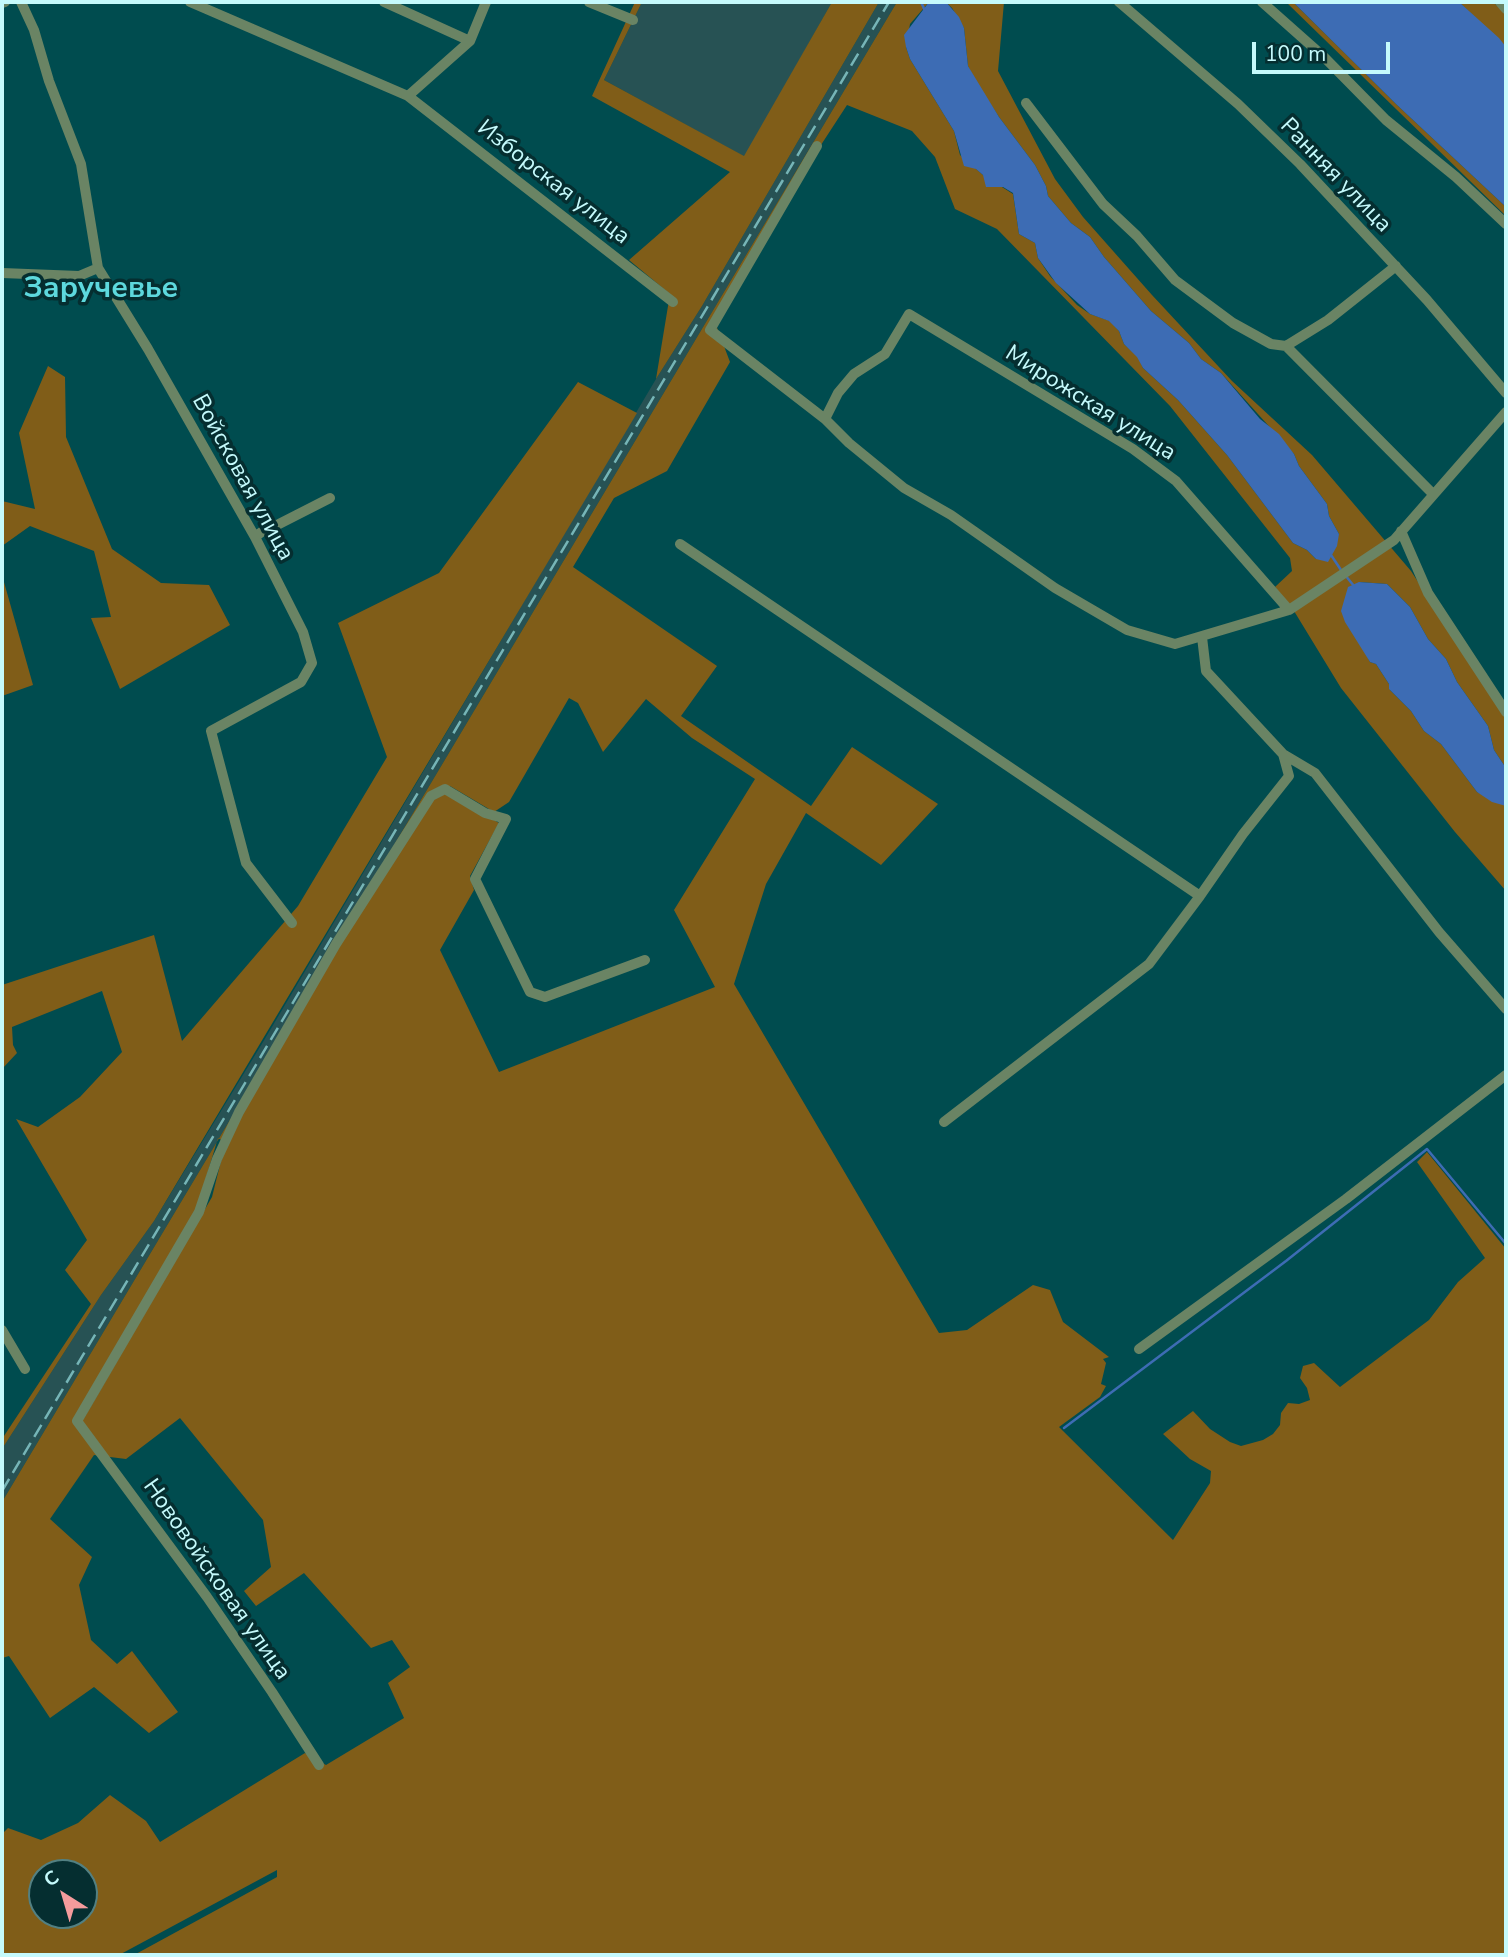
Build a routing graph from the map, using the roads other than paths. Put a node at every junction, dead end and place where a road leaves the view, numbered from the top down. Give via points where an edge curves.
1 (22, 2) edge
2 (190, 2) edge
3 (384, 2) edge
4 (486, 2) edge
5 (589, 2) edge
6 (1119, 2) edge
7 (1262, 2) edge
8 (1500, 2) edge
9 (1506, 9) edge
10 (633, 20) dead end
11 (470, 41) junction
12 (408, 96) junction
13 (1026, 103) dead end
14 (817, 146) dead end
15 (1506, 224) edge
16 (1396, 266) junction
17 (99, 268) junction
18 (2, 274) edge
19 (673, 302) dead end
20 (1286, 346) junction
21 (1506, 393) edge
22 (1506, 412) edge
23 (825, 419) junction
24 (1433, 494) junction
25 (330, 498) dead end
26 (1401, 531) junction
27 (255, 537) junction
28 (680, 544) dead end
29 (1289, 610) junction
30 (1202, 637) junction
31 (1506, 712) edge
32 (1283, 754) junction
33 (1200, 896) junction
34 (292, 923) dead end
35 (645, 960) dead end
36 (1506, 1009) edge
37 (1506, 1075) edge
38 (944, 1122) dead end
39 (2, 1329) edge
40 (1139, 1349) dead end
41 (25, 1369) dead end
42 (318, 1765) dead end

1 - 17 street, Войсковая улица via 82,164
2 - 12 street, Изборская улица
3 - 11 street
4 - 11 street
5 - 10 street
6 - 16 street, Ранняя улица via 1238,104
7 - 15 street via 1386,120
8 - 9 street
11 - 12 street
12 - 19 street, Изборская улица
13 - 20 street via 1103,204 1175,280 1233,323 1271,344
14 - 23 street via 709,330
16 - 20 street via 1328,320
16 - 21 street, Ранняя улица
17 - 18 street via 79,276
17 - 27 street, Войсковая улица
20 - 24 street
22 - 24 street
23 - 29 street, Мирожская улица via 838,393 854,374 884,354 909,314 1102,429 1176,481
23 - 30 street via 904,488 1126,630 1175,644
24 - 26 street
25 - 27 street
26 - 29 street
26 - 31 street via 1429,593
27 - 34 street, Войсковая улица via 303,632 312,663 301,682 211,732 246,863
28 - 33 street
29 - 30 street
30 - 32 street via 1206,671
32 - 33 street via 1289,776
32 - 36 street via 1315,773 1439,932
33 - 38 street via 1149,964
35 - 42 street, Нововойсковая улица via 545,997 530,992 475,879 506,819 485,813 445,789 431,796 336,944 239,1112 199,1212 77,1421 208,1597
37 - 40 street via 1346,1199
39 - 41 street

